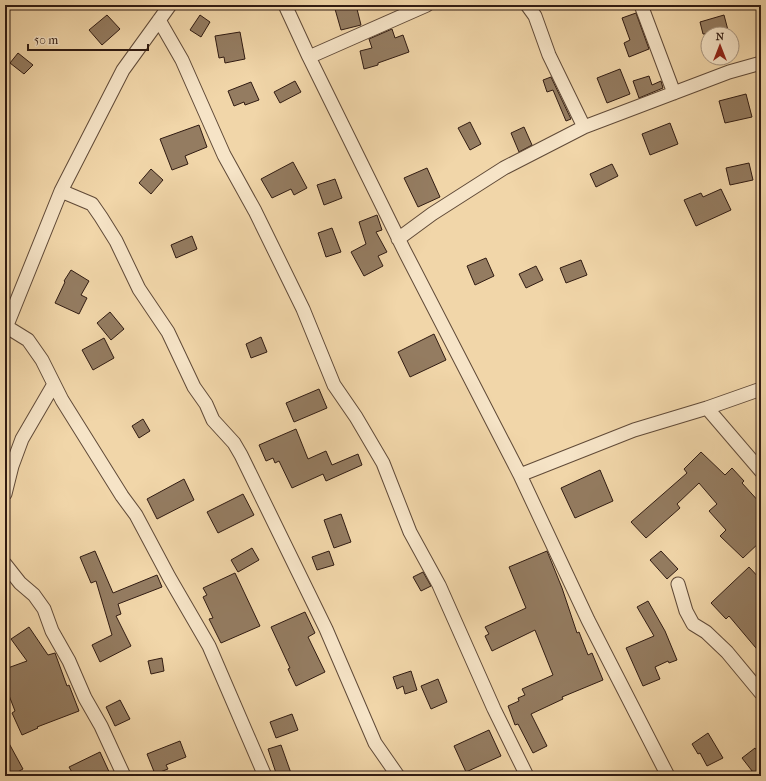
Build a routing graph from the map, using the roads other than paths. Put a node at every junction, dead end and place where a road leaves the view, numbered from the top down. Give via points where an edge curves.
1 (170, 5) edge
2 (285, 5) edge
3 (427, 5) edge
4 (527, 5) edge
5 (641, 5) edge
6 (159, 20) junction
7 (309, 57) junction
8 (761, 63) edge
9 (674, 93) junction
10 (584, 128) junction
11 (61, 191) junction
12 (398, 239) junction
13 (6, 328) edge
14 (54, 384) junction
15 (761, 389) edge
16 (707, 408) junction
17 (761, 471) edge
18 (520, 475) junction
19 (5, 494) edge
20 (5, 564) edge
21 (678, 584) dead end
22 (761, 693) edge
23 (124, 776) edge
24 (265, 776) edge
25 (398, 776) edge
26 (527, 776) edge
27 (668, 776) edge

1 - 6 street
2 - 7 street
3 - 7 street
4 - 10 street via 535,16 549,55
5 - 9 street
6 - 11 street via 123,70
6 - 26 street via 182,60 224,155 255,211 303,309 334,385 383,463 410,532 439,585
7 - 12 street
8 - 9 street
9 - 10 street
10 - 12 street via 504,168
11 - 13 street
11 - 25 street via 92,204 101,217 116,241 139,289 168,332 213,420 234,443 241,455 326,629 375,743
12 - 18 street
13 - 14 street via 28,340
14 - 19 street via 22,439
14 - 24 street via 87,441 136,515 209,646
15 - 16 street
16 - 17 street
16 - 18 street via 634,430
18 - 27 street via 588,620
20 - 23 street via 44,609 52,631
21 - 22 street via 693,624 706,632 727,652

